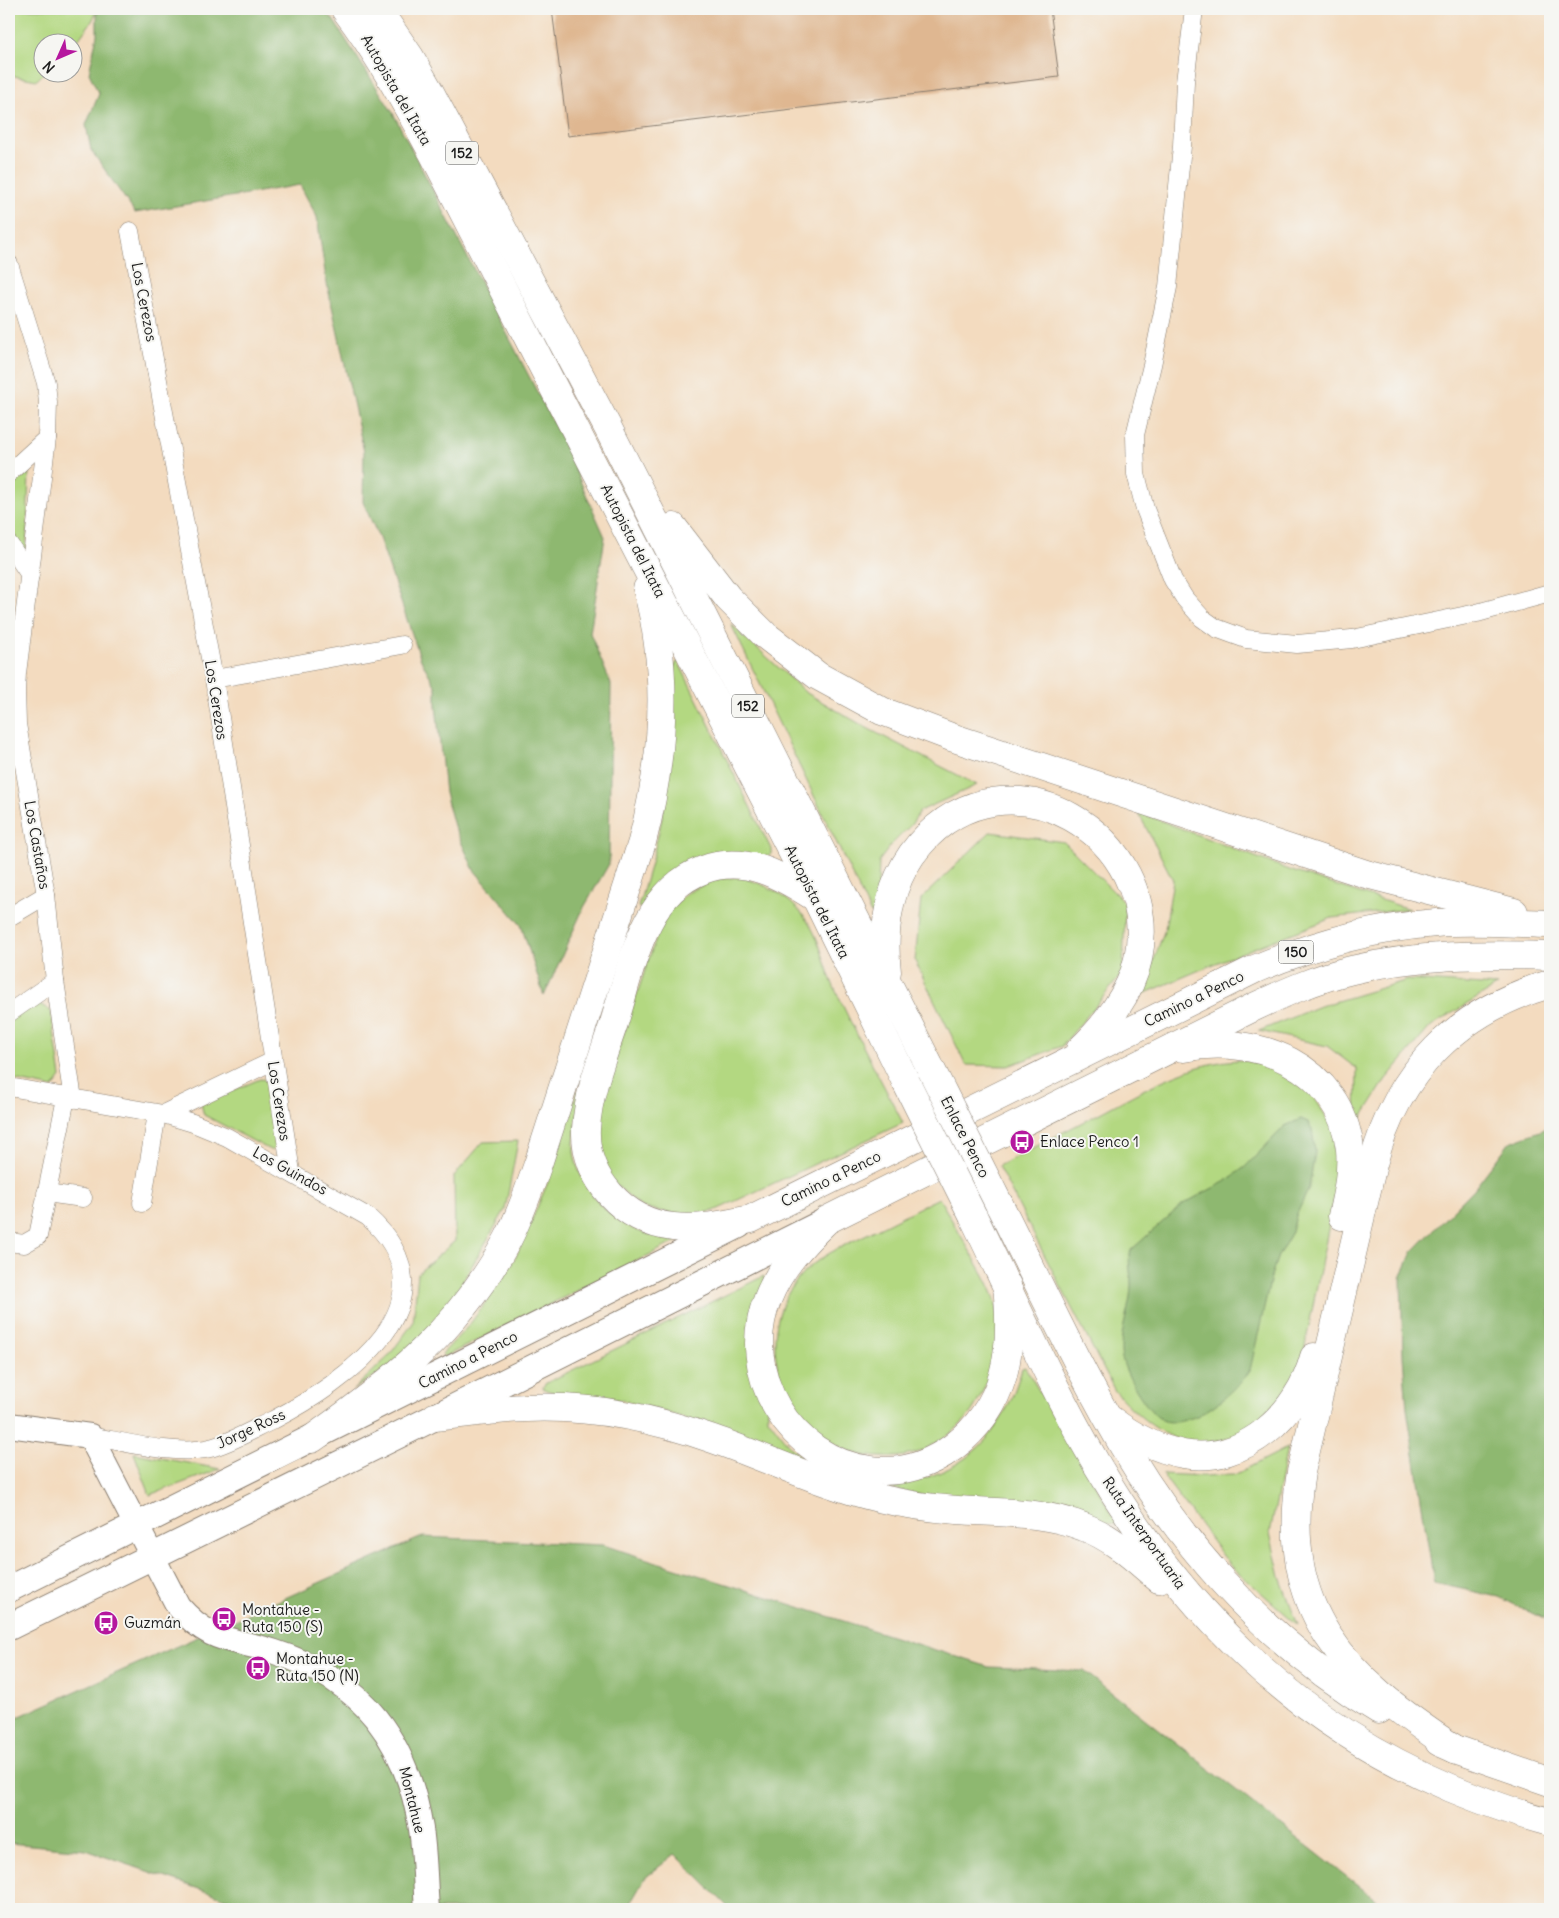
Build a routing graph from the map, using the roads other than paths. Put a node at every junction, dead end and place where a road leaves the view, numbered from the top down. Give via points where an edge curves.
1 (345, 9) edge
2 (377, 9) edge
3 (1194, 9) edge
4 (130, 231) dead end
5 (9, 264) edge
6 (9, 311) edge
7 (28, 325) junction
8 (608, 428) junction
9 (47, 438) junction
10 (9, 474) edge
11 (9, 544) edge
12 (636, 548) junction
13 (30, 575) junction
14 (1550, 593) edge
15 (402, 644) dead end
16 (214, 679) junction
17 (46, 895) junction
18 (816, 898) junction
19 (9, 917) edge
20 (1550, 920) edge
21 (1550, 924) edge
22 (1550, 956) edge
23 (55, 981) junction
24 (888, 983) junction
25 (1550, 984) edge
26 (9, 1013) edge
27 (1166, 1051) junction
28 (273, 1061) junction
29 (1064, 1064) junction
30 (931, 1069) joint
31 (906, 1082) joint
32 (9, 1087) edge
33 (70, 1098) junction
34 (160, 1114) junction
35 (291, 1172) junction
36 (46, 1193) junction
37 (83, 1198) dead end
38 (142, 1203) dead end
39 (999, 1204) joint
40 (973, 1216) joint
41 (751, 1219) junction
42 (827, 1220) junction
43 (9, 1242) edge
44 (397, 1255) joint
45 (1007, 1284) junction
46 (435, 1417) junction
47 (1107, 1417) junction
48 (9, 1425) edge
49 (90, 1436) junction
50 (312, 1439) junction
51 (136, 1525) junction
52 (152, 1556) junction
53 (9, 1589) edge
54 (1209, 1619) junction
55 (9, 1627) edge
56 (1455, 1749) junction
57 (1550, 1782) edge
58 (1550, 1822) edge
59 (426, 1909) edge

1 - 12 highway, Autopista del Itata / 152 via 375,52 422,134
2 - 8 highway, Autopista del Itata / 152 via 430,92
3 - 14 street via 1184,82 1182,146 1168,287 1135,434 1136,474 1156,541 1173,580 1202,618 1216,628 1246,639 1297,644 1362,637 1477,613
4 - 16 street, Los Cerezos
5 - 7 street, Los Castaños
6 - 7 street
7 - 9 street, Los Castaños via 46,383
8 - 20 highway via 681,538 728,598 780,648 855,698 951,738 1366,874
8 - 24 highway, Autopista del Itata / 152
9 - 10 street
9 - 13 street, Los Castaños
11 - 13 street
12 - 18 highway, Autopista del Itata / 152
12 - 50 highway via 648,592 661,671 662,734 655,788 642,842 532,1183 501,1252 454,1318 404,1369
13 - 17 street, Los Castaños via 17,673 16,708
15 - 16 street
16 - 28 street, Los Cerezos
17 - 19 street
17 - 23 street, Los Castaños
18 - 31 highway, Autopista del Itata / 152
18 - 41 highway via 764,869 738,864 703,870 677,884 658,904 644,929 588,1104 586,1140 592,1167 606,1189 635,1215 663,1226 682,1228
21 - 29 highway, Camino a Penco / 150 via 1437,923 1336,939 1255,969
22 - 27 highway, 150 via 1440,957 1351,970 1284,993
23 - 26 street
23 - 33 street, Los Castaños
24 - 29 highway via 885,939 891,898 906,864 926,837 952,816 992,801 1022,800 1060,811 1096,834 1120,863 1135,895 1141,927 1138,961 1124,993 1098,1031
24 - 30 highway, Autopista del Itata / 152
25 - 56 highway via 1495,1006 1456,1030 1423,1062 1397,1099 1370,1173 1296,1497 1298,1565 1320,1624 1344,1658 1386,1699
27 - 42 highway, 150
27 - 47 highway via 1211,1045 1256,1049 1279,1055 1308,1072 1329,1094 1342,1119 1350,1149 1349,1181 1313,1363 1297,1396 1278,1420 1241,1446 1226,1452 1197,1455 1153,1445
28 - 34 street
28 - 35 street, Los Cerezos
29 - 41 highway, Camino a Penco / 150
30 - 39 highway, Enlace Penco, bridge
31 - 40 highway, Enlace Penco, bridge
32 - 33 street, Los Guindos
33 - 34 street, Los Guindos
33 - 36 street
34 - 35 street, Los Guindos via 193,1122 227,1136
34 - 38 street
35 - 44 street, Los Guindos via 368,1217
36 - 37 street
36 - 43 street via 38,1236 24,1244
39 - 47 highway, Ruta Interportuaria
40 - 45 highway, Ruta Interportuaria
41 - 50 main road, Camino a Penco
42 - 45 highway via 797,1251 775,1282 763,1313 759,1348 765,1384 780,1413 801,1438 840,1462 870,1470 902,1470 942,1455 967,1436 989,1407 1003,1376 1009,1328
42 - 46 main road
44 - 49 street, Jorge Ross via 401,1267 401,1294 386,1332 361,1361 310,1399 239,1437 209,1448 178,1450
45 - 54 highway, Ruta Interportuaria via 1053,1383 1096,1463 1152,1549
46 - 52 main road
46 - 54 highway via 527,1408 624,1415 712,1439 842,1488 878,1498 954,1510 1062,1519 1118,1544
47 - 56 highway, Ruta Interportuaria via 1185,1537 1237,1598 1297,1652 1367,1703
48 - 49 street, Jorge Ross
49 - 51 street, Montahue
50 - 51 main road, Camino a Penco
51 - 52 street, Montahue
51 - 53 main road, Camino a Penco
52 - 55 main road
52 - 59 street, Montahue via 178,1606 200,1628 227,1640 276,1652 315,1669 355,1696 380,1722 399,1752 413,1789 424,1853
54 - 58 highway, Ruta Interportuaria via 1282,1688 1346,1734 1427,1778
56 - 57 highway, Ruta Interportuaria

